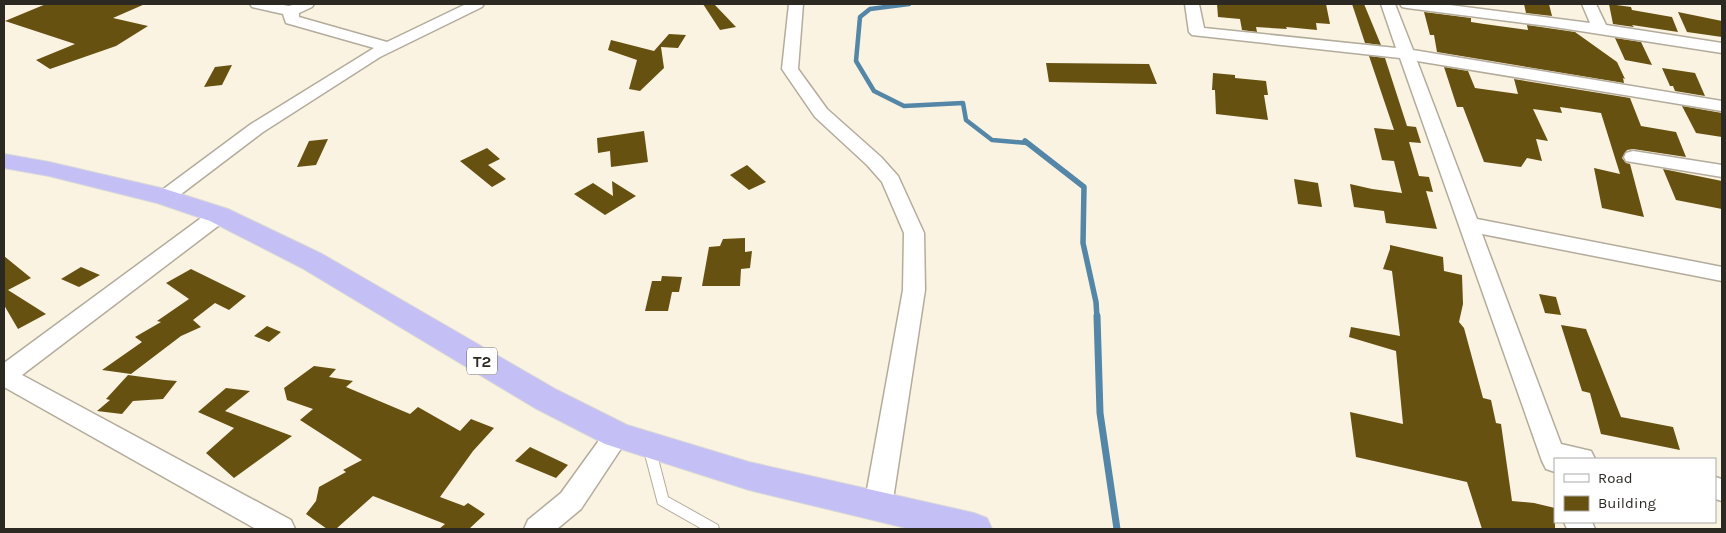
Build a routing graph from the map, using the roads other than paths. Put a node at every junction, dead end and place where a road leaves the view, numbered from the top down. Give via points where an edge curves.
1 (257, 4) edge
2 (307, 4) edge
3 (477, 4) edge
4 (796, 4) edge
5 (1192, 4) edge
6 (1388, 4) edge
7 (1407, 4) edge
8 (1589, 4) edge
9 (291, 11) junction
10 (1600, 29) junction
11 (389, 47) junction
12 (1722, 48) edge
13 (1406, 54) junction
14 (1722, 106) edge
15 (1633, 157) dead end
16 (4, 161) edge
17 (1722, 171) edge
18 (165, 197) junction
19 (219, 215) junction
20 (1467, 224) junction
21 (1722, 274) edge
22 (4, 376) edge
23 (617, 435) junction
24 (648, 446) junction
25 (1553, 456) edge
26 (1572, 458) edge
27 (878, 506) junction
28 (281, 529) edge
29 (538, 529) edge
30 (713, 529) edge
31 (974, 529) edge

1 - 9 street
2 - 9 street
3 - 11 street
4 - 27 street via 790,69 821,113 891,180 914,233 914,290
5 - 13 street via 1197,32
6 - 13 street
7 - 10 street
8 - 10 street
9 - 11 street via 291,20
10 - 12 street
11 - 18 street via 257,128
13 - 14 street
13 - 20 street
15 - 17 street
16 - 18 highway, T2
18 - 19 highway, T2
19 - 22 street
19 - 23 highway, T2 via 312,260 546,399
20 - 21 street
20 - 25 street
22 - 28 street
23 - 24 highway, T2
23 - 29 street via 571,501
24 - 27 highway, T2 via 749,476
24 - 30 lane via 662,500
25 - 26 street
27 - 31 highway, T2

